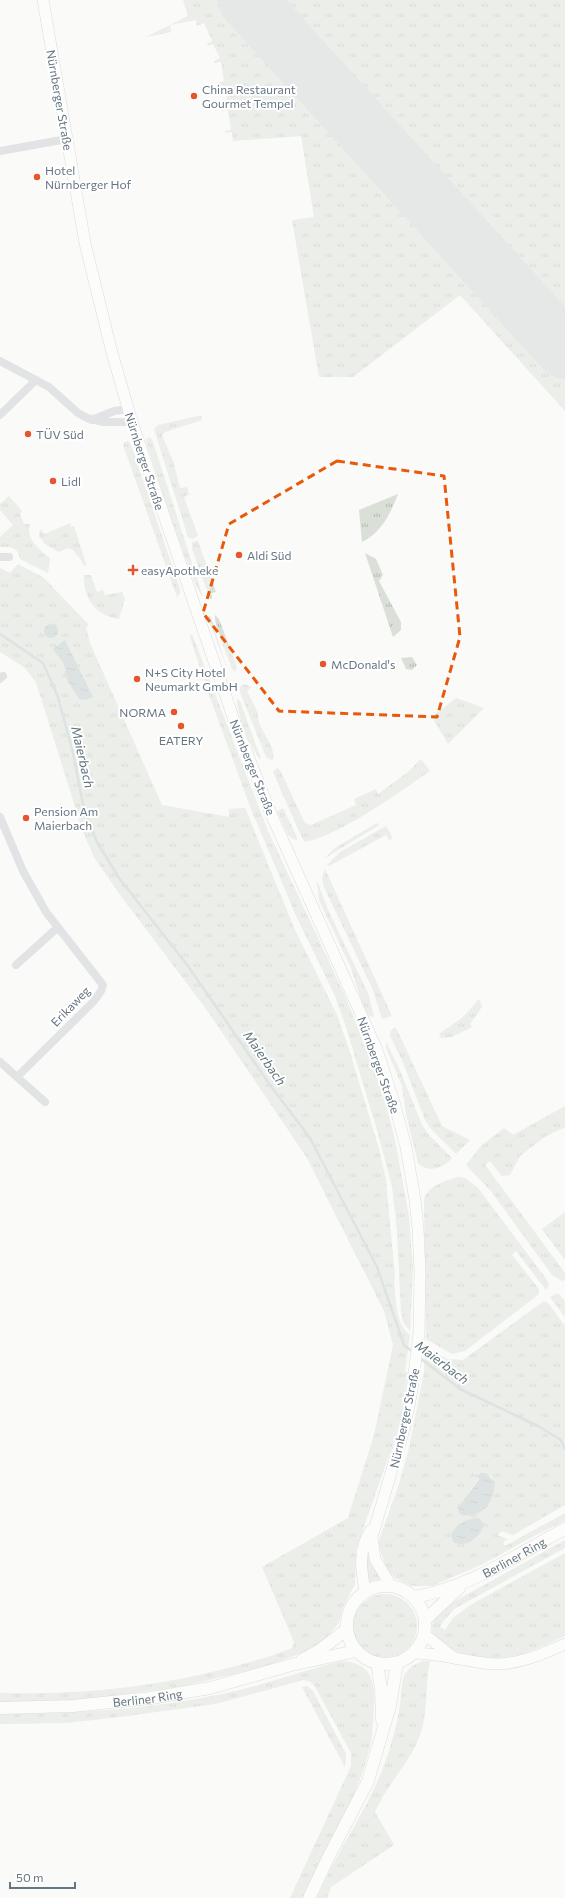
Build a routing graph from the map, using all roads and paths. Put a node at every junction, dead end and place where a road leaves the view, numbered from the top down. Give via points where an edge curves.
1 (43, 0) edge
2 (67, 139) junction
3 (0, 151) edge
4 (0, 361) edge
5 (36, 380) junction
6 (128, 409) junction
7 (0, 415) edge
8 (92, 420) junction
9 (132, 422) junction
10 (9, 557) dead end
11 (0, 558) edge
12 (0, 817) edge
13 (57, 928) junction
14 (16, 965) dead end
15 (0, 1062) edge
16 (17, 1077) junction
17 (45, 1102) dead end
18 (374, 1527) junction
19 (565, 1529) edge
20 (463, 1584) junction
21 (391, 1586) junction
22 (365, 1591) junction
23 (414, 1597) junction
24 (425, 1620) junction
25 (347, 1629) junction
26 (424, 1634) junction
27 (565, 1644) edge
28 (356, 1651) junction
29 (414, 1653) junction
30 (454, 1658) junction
31 (377, 1663) junction
32 (397, 1663) junction
33 (291, 1665) junction
34 (0, 1708) edge
35 (383, 1730) junction
36 (309, 1898) edge

1 - 2 main road, Nürnberger Straße
2 - 3 street
2 - 6 main road, Nürnberger Straße via 89,262
4 - 5 street
5 - 7 street
5 - 8 street via 78,413
6 - 8 street
6 - 9 main road, Nürnberger Straße
8 - 9 street
9 - 18 main road, Nürnberger Straße via 247,754 376,1050 406,1147 415,1200 420,1271 419,1333 399,1447
10 - 11 street
12 - 13 street, Erikaweg via 30,885
13 - 14 street
13 - 16 street, Erikaweg via 97,975 102,988 94,1001
15 - 16 street
16 - 17 street
18 - 21 main road, Nürnberger Straße via 372,1545 375,1559
18 - 22 main road, Nürnberger Straße via 365,1540 362,1553
19 - 20 main road, Berliner Ring
20 - 23 main road, Berliner Ring
20 - 24 main road, Berliner Ring
21 - 22 main road via 379,1586
21 - 23 main road via 403,1589
22 - 25 main road via 352,1606
23 - 24 main road via 421,1606
24 - 26 main road
25 - 28 main road
25 - 33 main road, Berliner Ring via 320,1650
26 - 29 main road via 421,1644
26 - 30 main road
27 - 30 main road via 509,1663 484,1664
28 - 31 main road
28 - 33 main road, Berliner Ring
29 - 30 main road
29 - 32 main road
31 - 32 main road
31 - 35 main road
32 - 35 main road
33 - 34 main road, Berliner Ring via 210,1688 151,1698 73,1706
35 - 36 main road via 365,1787

